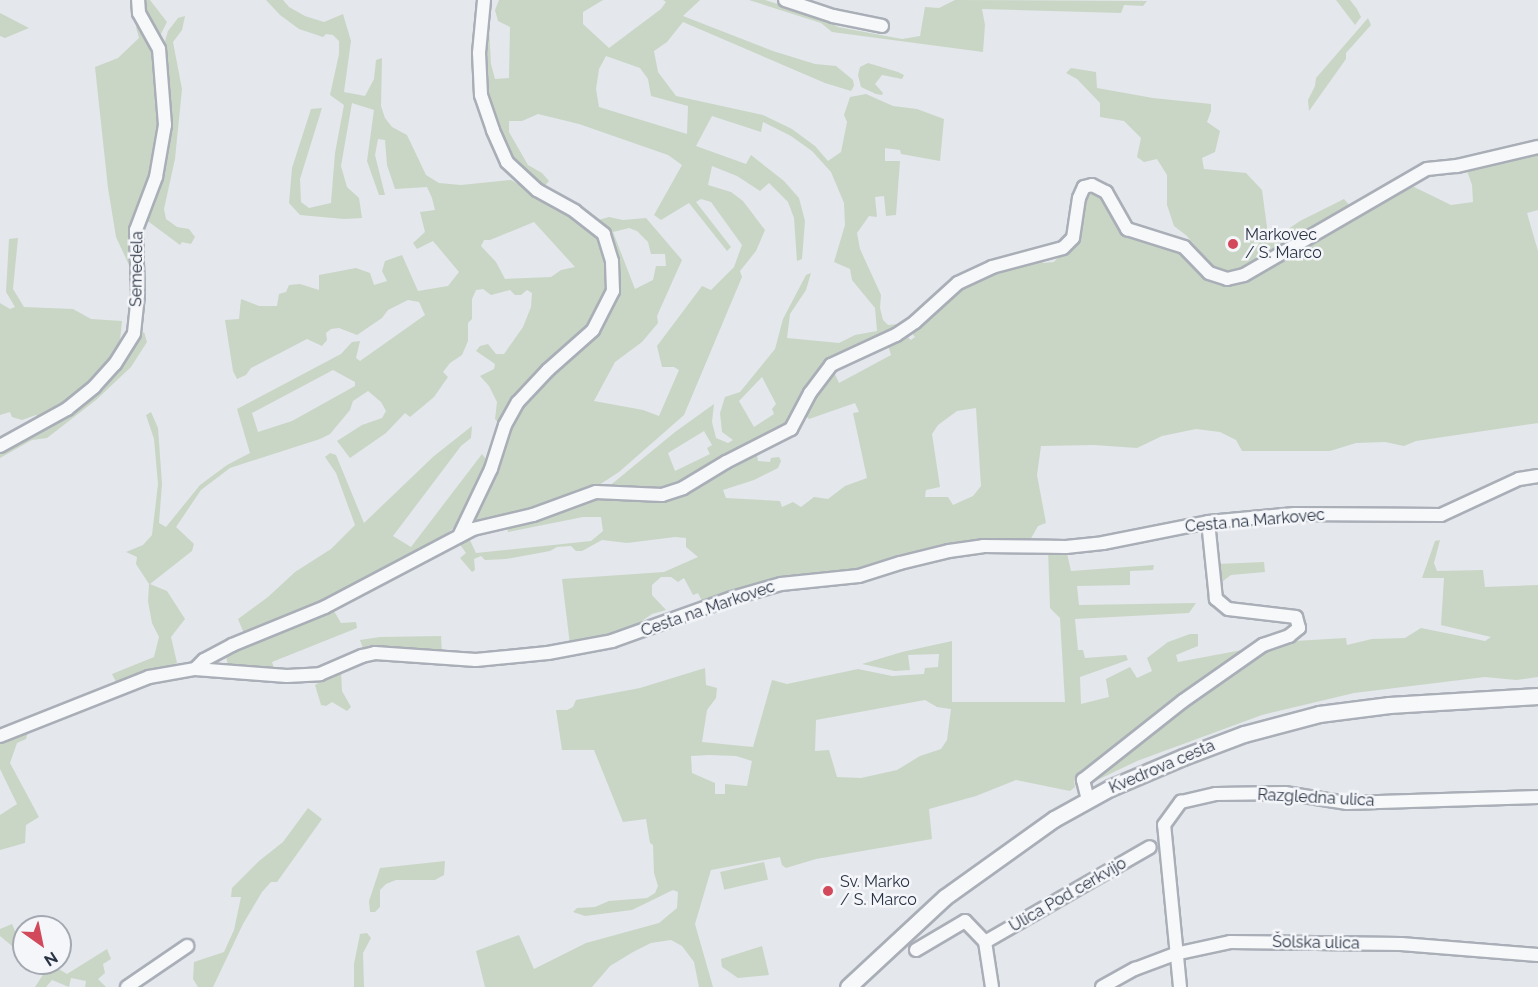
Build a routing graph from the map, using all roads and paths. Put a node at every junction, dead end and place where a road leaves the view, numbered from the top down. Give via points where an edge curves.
1 (138, 0) edge
2 (484, 0) edge
3 (785, 0) edge
4 (882, 27) dead end
5 (1538, 147) edge
6 (0, 446) edge
7 (1538, 476) edge
8 (1208, 522) junction
9 (459, 536) junction
10 (195, 669) junction
11 (1538, 696) edge
12 (0, 736) edge
13 (1538, 798) edge
14 (1088, 800) junction
15 (1150, 847) dead end
16 (985, 942) junction
17 (187, 946) dead end
18 (916, 950) dead end
19 (1175, 954) junction
20 (1538, 955) edge
21 (127, 987) edge
22 (848, 987) edge
23 (992, 987) edge
24 (1102, 987) edge
25 (1180, 987) edge

1 - 6 street, Semedela via 140,13 159,48 165,125 156,177 136,230 138,295 134,333 115,364 94,387 67,409
2 - 9 street via 480,24 481,95 507,162 537,190 604,234 612,261 613,291 593,330 518,402 504,425 491,469
3 - 4 street
5 - 9 street, Cesta na Markovec via 1427,169 1244,275 1227,279 1209,273 1184,247 1127,229 1106,192 1092,185 1084,187 1073,238 1063,248 992,267 958,283 915,322 831,365 791,429 683,488 662,495 596,492 544,512
7 - 8 street, Cesta na Markovec via 1519,479 1441,514 1295,514
8 - 10 street, Cesta na Markovec via 1084,545 983,546 859,576 781,584 612,641 548,652 476,660 375,653 320,674
8 - 14 street via 1216,598 1228,609 1296,617 1299,628 1263,645 1083,780
9 - 10 street, Cesta na Markovec via 325,608 232,645
10 - 12 street, Cesta na Markovec via 149,677
11 - 14 street, Kvedrova cesta via 1389,705 1319,714 1244,734
13 - 19 street, Razgledna ulica via 1347,803 1286,793 1216,794 1181,802 1164,825
14 - 22 street, Kvedrova cesta via 1054,819 945,897
15 - 16 street, Ulica Pod cerkvijo
16 - 18 street via 965,921
16 - 23 street
17 - 21 street
19 - 20 street, Šolska ulica via 1230,942 1401,944
19 - 24 street, Šolska ulica
19 - 25 street, Razgledna ulica

